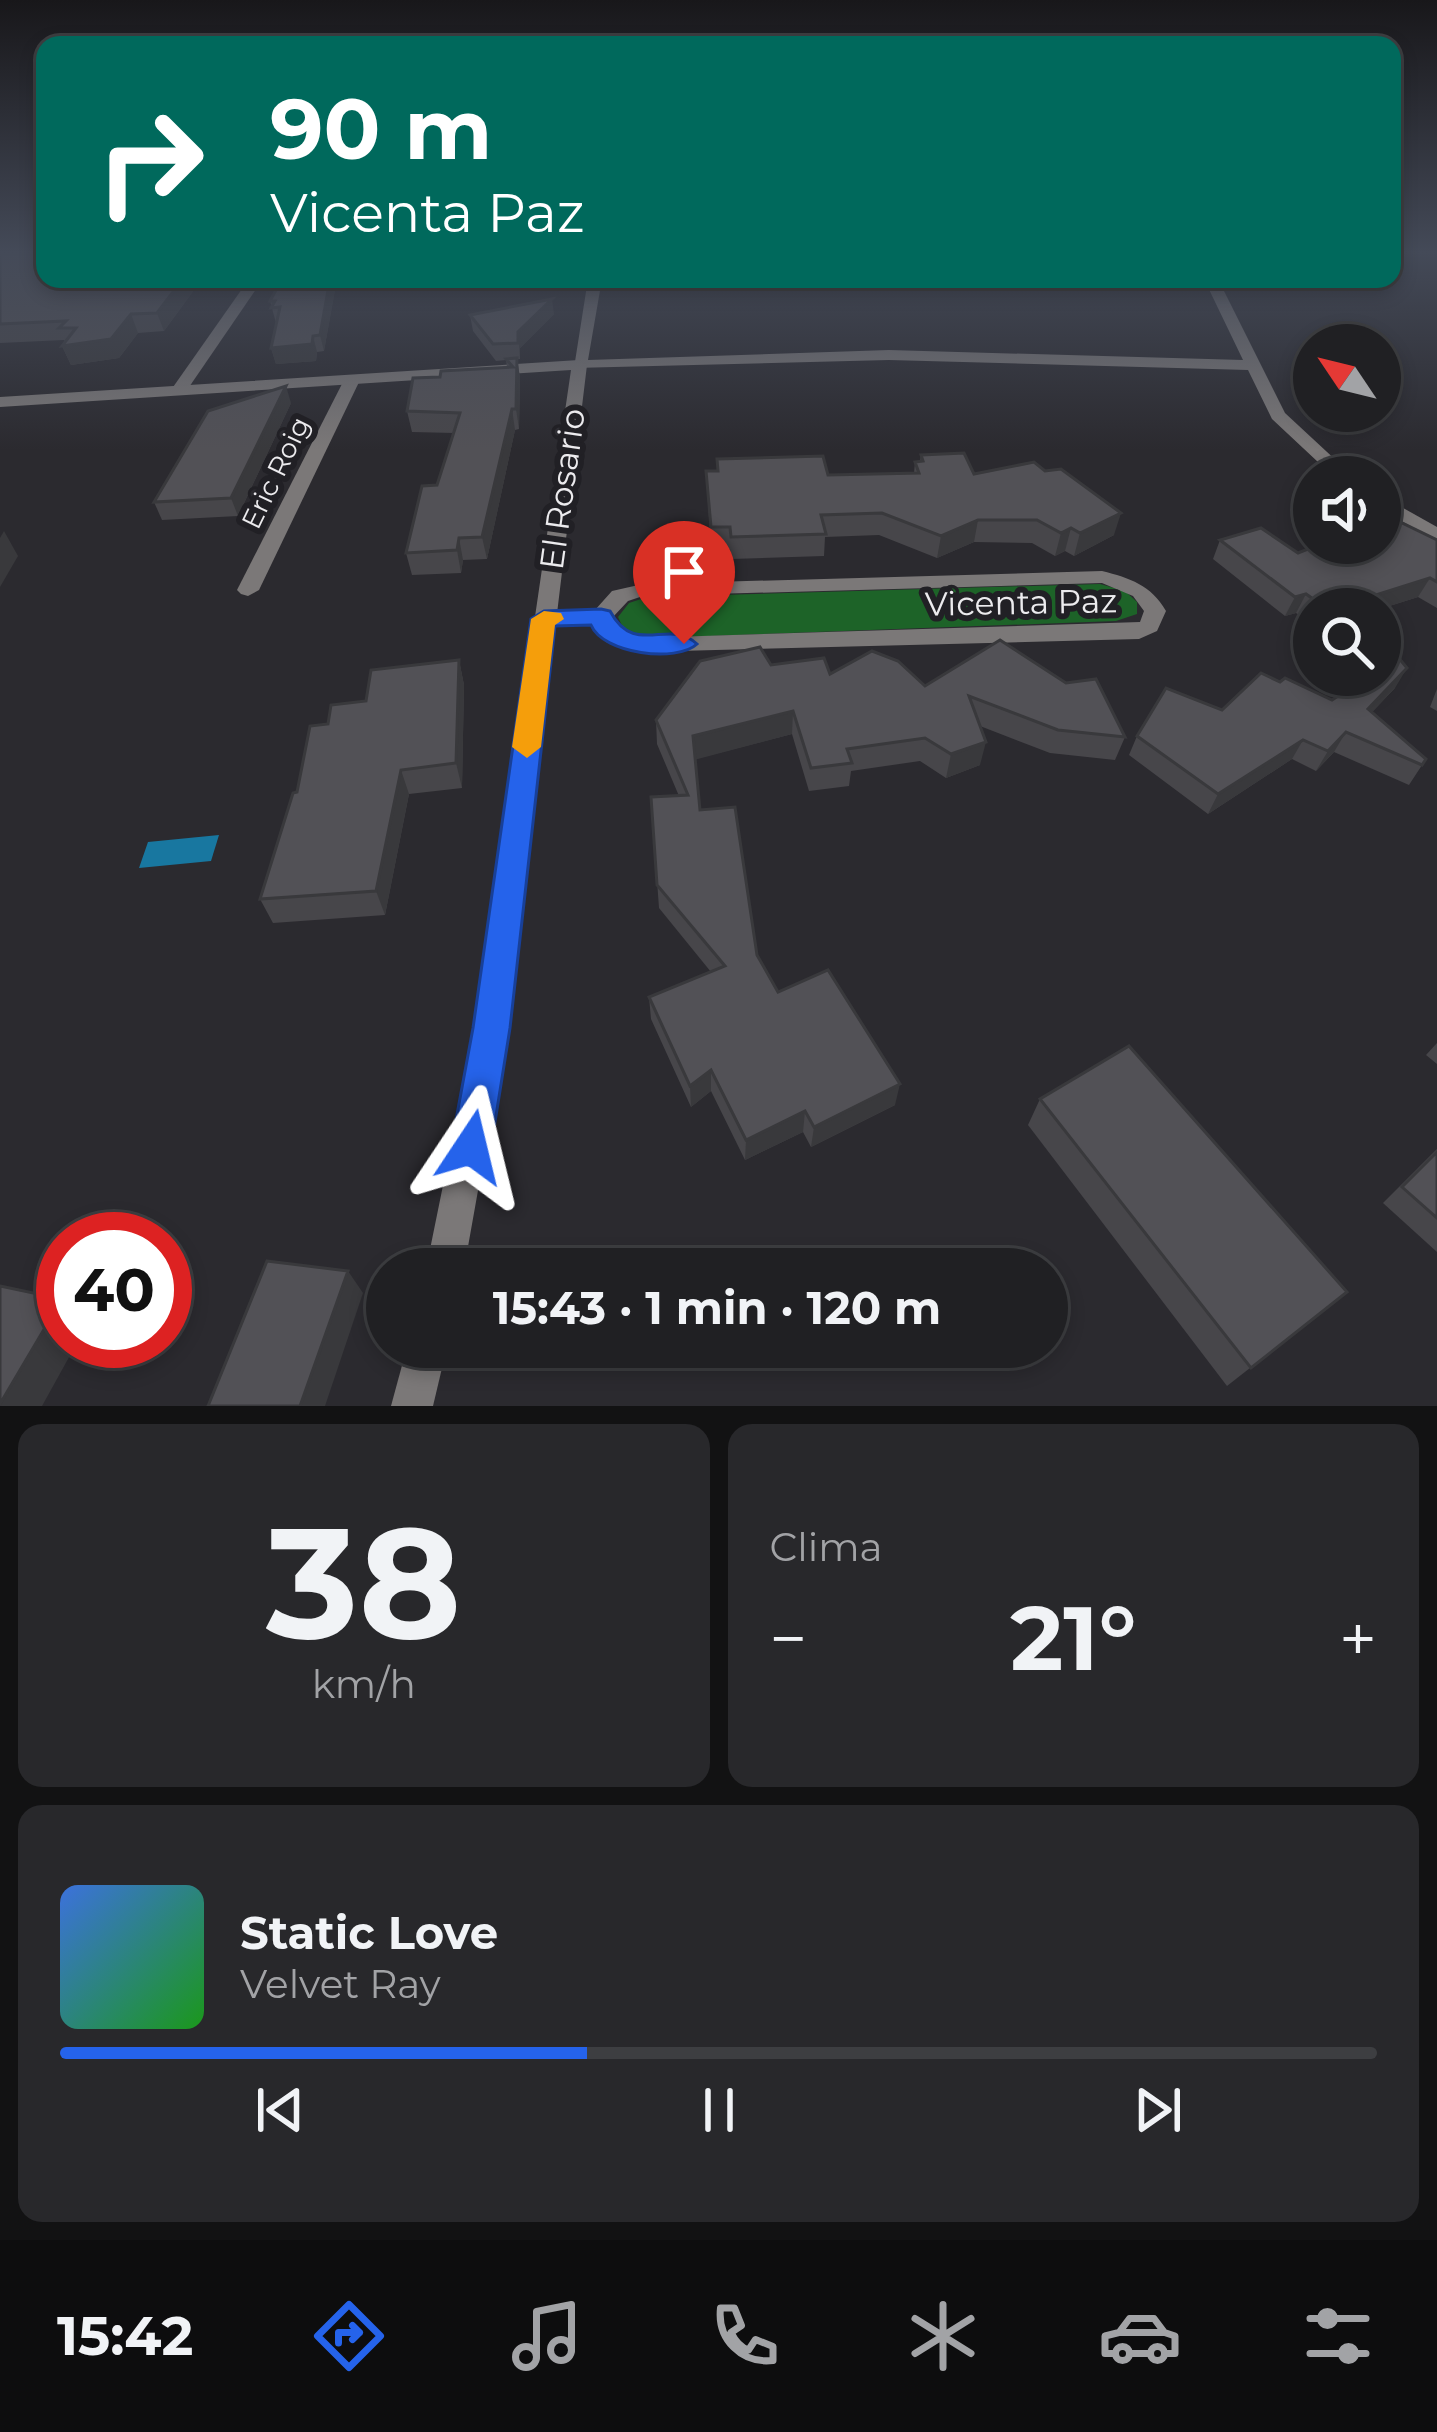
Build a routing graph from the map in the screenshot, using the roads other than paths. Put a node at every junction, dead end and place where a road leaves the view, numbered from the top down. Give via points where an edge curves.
1 (229, 319) edge
2 (588, 319) edge
3 (1229, 319) edge
4 (579, 365) junction
5 (1251, 365) junction
6 (352, 380) junction
7 (179, 390) junction
8 (0, 402) edge
9 (1322, 456) edge
10 (1401, 514) edge
11 (1437, 535) edge
12 (248, 590) dead end
13 (601, 617) junction
14 (544, 619) junction
15 (450, 1248) edge
16 (422, 1368) edge
17 (412, 1406) edge

1 - 7 street
2 - 4 street, El Rosario
3 - 5 street
4 - 5 street via 889,356
4 - 6 street
4 - 14 street, El Rosario
5 - 9 street via 1278,415
6 - 7 street
6 - 12 street, Eric Roig
7 - 8 street
10 - 11 street
13 - 13 street, Vicenta Paz via 607,632 639,645 1139,632 1155,611 1143,593 1102,577 643,590 610,602
13 - 14 street, Vicenta Paz
14 - 15 street, El Rosario via 491,1028
16 - 17 street

